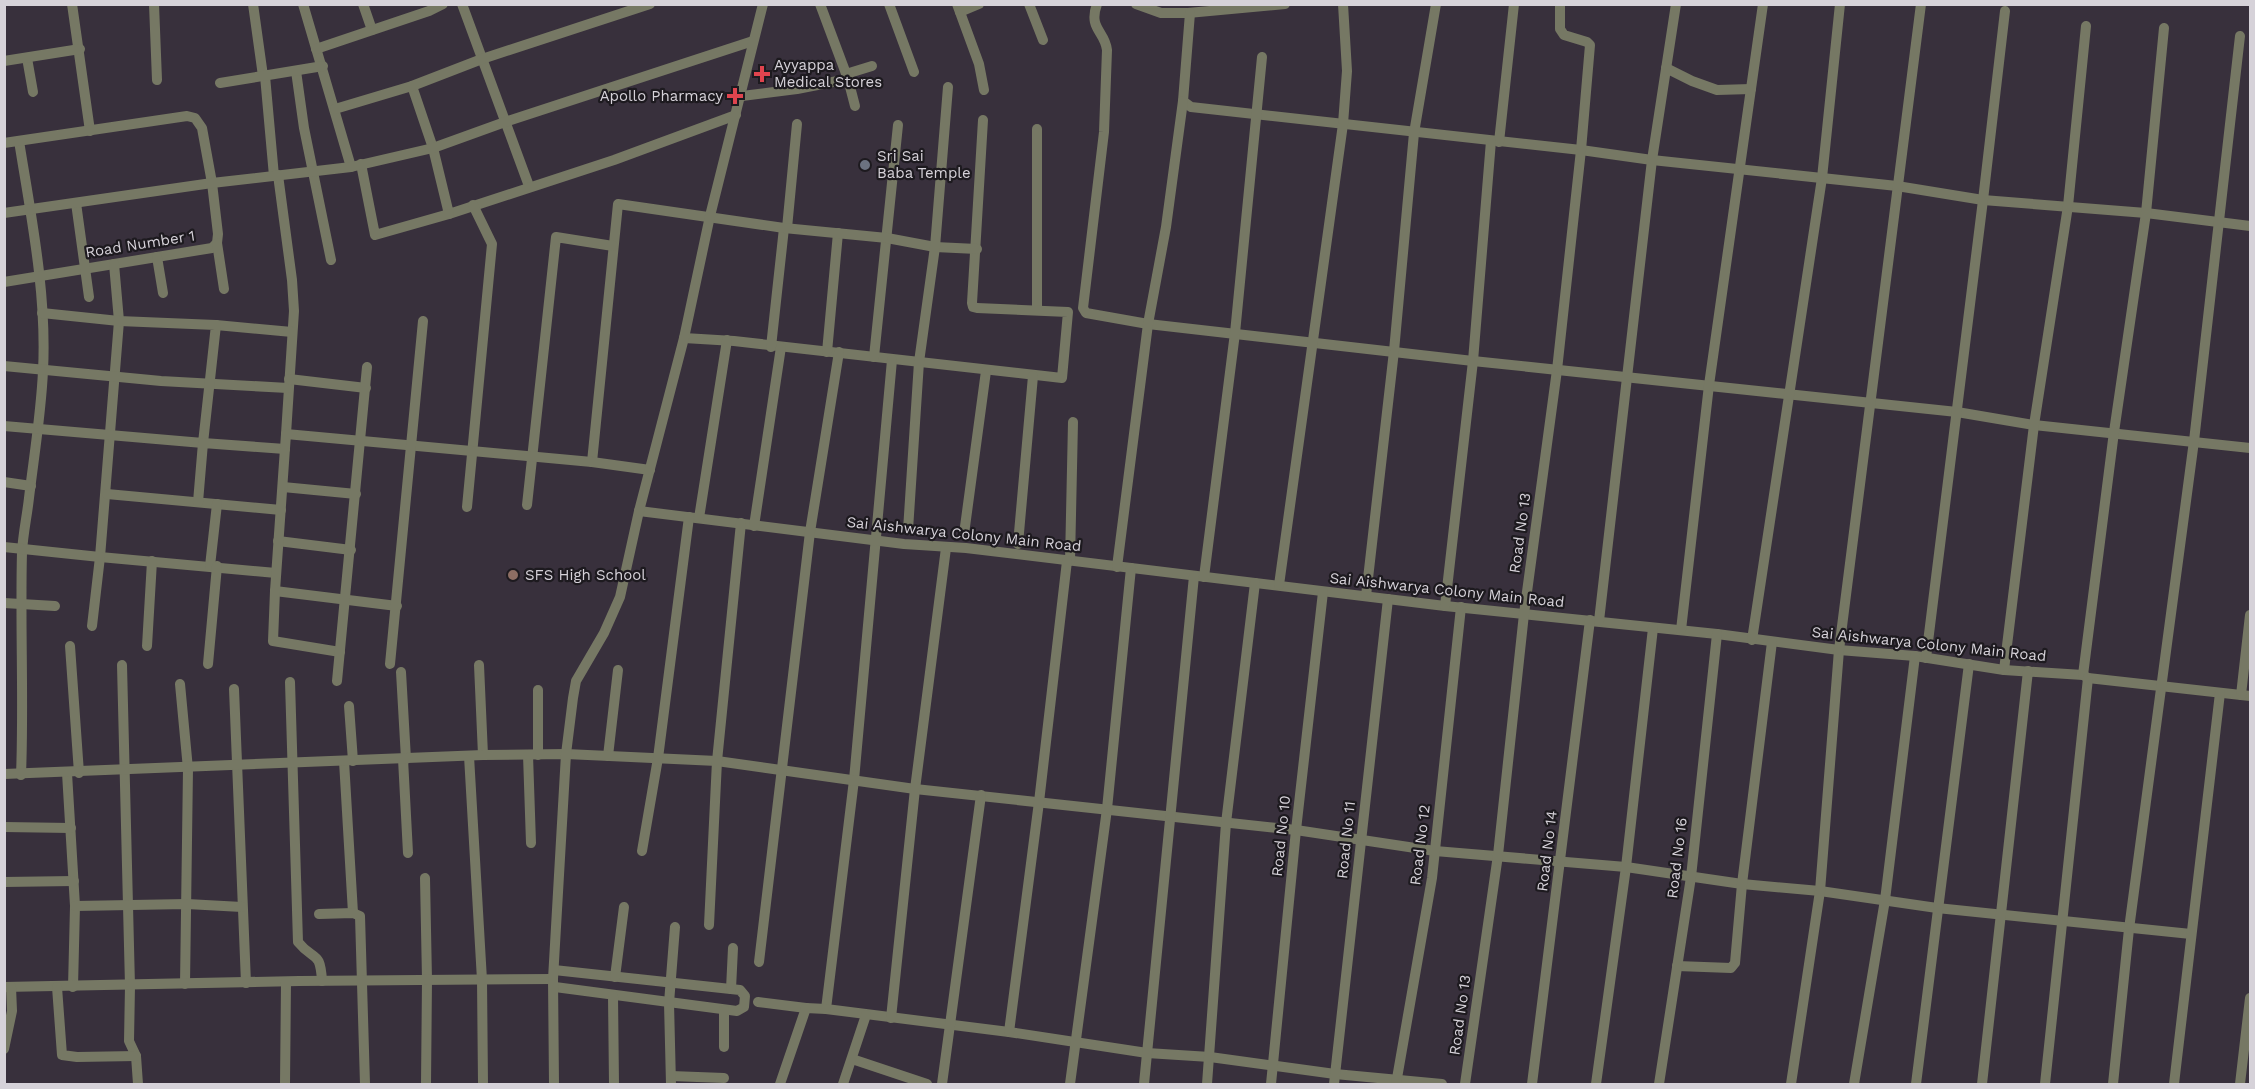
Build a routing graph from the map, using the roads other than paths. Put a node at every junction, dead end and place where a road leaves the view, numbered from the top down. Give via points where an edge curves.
1 (72, 4) edge
2 (154, 4) edge
3 (253, 4) edge
4 (303, 4) edge
5 (363, 4) edge
6 (443, 4) edge
7 (462, 4) edge
8 (650, 4) edge
9 (763, 4) edge
10 (820, 4) edge
11 (889, 4) edge
12 (979, 4) edge
13 (1029, 4) edge
14 (1096, 4) edge
15 (1136, 4) edge
16 (1285, 4) edge
17 (1343, 4) edge
18 (1436, 4) edge
19 (1514, 4) edge
20 (1560, 4) edge
21 (1676, 4) edge
22 (1763, 4) edge
23 (1840, 4) edge
24 (1921, 4) edge
25 (959, 8) edge
26 (2005, 11) dead end
27 (1190, 13) junction
28 (2086, 26) dead end
29 (2164, 28) dead end
30 (372, 30) junction
31 (2240, 36) dead end
32 (1043, 40) dead end
33 (753, 41) junction
34 (80, 49) junction
35 (316, 49) junction
36 (1262, 57) dead end
37 (27, 58) junction
38 (482, 59) junction
39 (4, 61) edge
40 (322, 66) junction
41 (872, 66) dead end
42 (1666, 68) junction
43 (296, 71) junction
44 (914, 72) dead end
45 (264, 76) junction
46 (847, 77) junction
47 (157, 80) dead end
48 (220, 82) dead end
49 (412, 86) junction
50 (948, 87) dead end
51 (1751, 88) junction
52 (984, 90) dead end
53 (33, 92) dead end
54 (742, 96) junction
55 (1183, 101) junction
56 (855, 106) dead end
57 (335, 109) junction
58 (1257, 114) junction
59 (736, 115) junction
60 (983, 120) dead end
61 (505, 122) junction
62 (797, 124) dead end
63 (1343, 124) junction
64 (898, 125) dead end
65 (1037, 129) dead end
66 (90, 131) junction
67 (1414, 133) junction
68 (19, 141) junction
69 (1495, 142) junction
70 (4, 143) edge
71 (433, 148) junction
72 (1581, 150) junction
73 (1652, 160) junction
74 (356, 166) junction
75 (1739, 169) junction
76 (314, 170) junction
77 (276, 176) junction
78 (1822, 178) junction
79 (212, 183) junction
80 (529, 186) junction
81 (1897, 186) junction
82 (1983, 200) junction
83 (76, 202) junction
84 (473, 205) junction
85 (2068, 206) junction
86 (30, 209) junction
87 (4, 213) edge
88 (2146, 213) junction
89 (449, 214) junction
90 (711, 216) junction
91 (2218, 222) junction
92 (2250, 226) edge
93 (785, 228) junction
94 (838, 233) junction
95 (887, 238) junction
96 (217, 243) junction
97 (613, 246) junction
98 (934, 247) junction
99 (977, 249) junction
100 (157, 257) junction
101 (331, 260) dead end
102 (114, 264) junction
103 (85, 268) junction
104 (38, 276) junction
105 (4, 282) edge
106 (224, 289) dead end
107 (163, 293) dead end
108 (89, 297) dead end
109 (1037, 309) junction
110 (42, 313) junction
111 (119, 321) junction
112 (423, 321) dead end
113 (1148, 324) junction
114 (216, 325) junction
115 (292, 332) junction
116 (1235, 333) junction
117 (684, 338) junction
118 (727, 340) junction
119 (1314, 344) junction
120 (776, 346) junction
121 (1394, 351) junction
122 (827, 352) junction
123 (839, 352) junction
124 (874, 357) junction
125 (892, 360) junction
126 (1473, 361) junction
127 (919, 362) junction
128 (4, 366) edge
129 (367, 367) dead end
130 (43, 370) junction
131 (1557, 370) junction
132 (986, 371) junction
133 (115, 376) junction
134 (1033, 376) junction
135 (1627, 376) junction
136 (211, 383) junction
137 (288, 383) junction
138 (1709, 385) junction
139 (366, 388) junction
140 (1788, 394) junction
141 (1870, 404) junction
142 (1957, 412) junction
143 (1073, 422) dead end
144 (2034, 425) junction
145 (4, 426) edge
146 (38, 429) junction
147 (2114, 432) junction
148 (286, 434) junction
149 (111, 436) junction
150 (360, 441) junction
151 (2194, 441) junction
152 (203, 443) junction
153 (412, 446) junction
154 (2250, 448) edge
155 (285, 449) junction
156 (472, 452) junction
157 (532, 456) junction
158 (592, 462) junction
159 (650, 470) junction
160 (4, 482) edge
161 (31, 486) junction
162 (283, 487) junction
163 (107, 494) junction
164 (356, 494) junction
165 (198, 502) junction
166 (217, 504) junction
167 (527, 505) dead end
168 (467, 507) dead end
169 (281, 510) junction
170 (639, 511) junction
171 (694, 518) junction
172 (741, 523) junction
173 (754, 526) junction
174 (908, 530) dead end
175 (810, 532) junction
176 (964, 534) dead end
177 (876, 540) junction
178 (279, 541) junction
179 (1018, 544) dead end
180 (4, 547) edge
181 (946, 548) junction
182 (22, 549) junction
183 (351, 550) junction
184 (100, 557) junction
185 (152, 561) junction
186 (1068, 561) junction
187 (214, 566) junction
188 (1117, 567) junction
189 (1131, 568) junction
190 (276, 573) junction
191 (1199, 576) junction
192 (1255, 583) junction
193 (1279, 585) junction
194 (275, 591) junction
195 (1323, 592) junction
196 (1366, 596) junction
197 (1388, 599) junction
198 (346, 601) junction
199 (4, 603) edge
200 (21, 604) junction
201 (55, 606) dead end
202 (397, 606) junction
203 (1445, 606) junction
204 (1461, 607) junction
205 (1524, 614) junction
206 (2250, 615) edge
207 (1595, 621) junction
208 (92, 626) dead end
209 (1653, 628) junction
210 (1681, 630) junction
211 (1717, 634) junction
212 (1752, 640) junction
213 (1772, 642) junction
214 (70, 646) dead end
215 (147, 646) dead end
216 (1839, 650) junction
217 (340, 652) junction
218 (1920, 657) junction
219 (208, 664) dead end
220 (390, 664) dead end
221 (1969, 664) junction
222 (122, 665) dead end
223 (479, 665) dead end
224 (618, 670) dead end
225 (2004, 670) junction
226 (2028, 671) junction
227 (401, 672) dead end
228 (2086, 677) junction
229 (337, 681) dead end
230 (290, 682) dead end
231 (180, 684) dead end
232 (2161, 684) junction
233 (234, 689) dead end
234 (538, 690) dead end
235 (2220, 693) junction
236 (2246, 695) edge
237 (349, 706) dead end
238 (566, 754) junction
239 (483, 755) junction
240 (533, 755) junction
241 (468, 756) junction
242 (608, 756) junction
243 (658, 758) junction
244 (404, 759) junction
245 (348, 761) junction
246 (717, 761) junction
247 (292, 763) junction
248 (237, 765) junction
249 (188, 769) junction
250 (783, 770) junction
251 (126, 771) junction
252 (73, 773) junction
253 (4, 774) edge
254 (21, 775) junction
255 (854, 780) junction
256 (915, 789) junction
257 (981, 795) junction
258 (1039, 802) junction
259 (1107, 809) junction
260 (1172, 816) junction
261 (1226, 823) junction
262 (4, 827) edge
263 (71, 828) junction
264 (1296, 830) junction
265 (1362, 839) junction
266 (531, 843) dead end
267 (1436, 850) junction
268 (642, 851) dead end
269 (408, 853) dead end
270 (1498, 855) junction
271 (1561, 861) junction
272 (1626, 867) junction
273 (1691, 877) junction
274 (425, 878) dead end
275 (74, 880) junction
276 (4, 882) edge
277 (1742, 884) junction
278 (1820, 891) junction
279 (1885, 900) junction
280 (187, 904) junction
281 (129, 905) junction
282 (75, 906) junction
283 (242, 906) junction
284 (624, 907) dead end
285 (1937, 908) junction
286 (353, 913) junction
287 (319, 914) dead end
288 (2001, 915) junction
289 (2063, 922) junction
290 (709, 925) dead end
291 (675, 927) dead end
292 (2129, 929) junction
293 (2191, 934) junction
294 (733, 948) dead end
295 (759, 962) dead end
296 (1677, 966) junction
297 (575, 973) junction
298 (615, 977) junction
299 (554, 979) junction
300 (427, 980) junction
301 (483, 980) junction
302 (322, 981) junction
303 (363, 981) junction
304 (286, 982) junction
305 (671, 982) junction
306 (246, 983) junction
307 (185, 984) junction
308 (130, 986) junction
309 (8, 987) edge
310 (57, 987) junction
311 (73, 987) junction
312 (731, 989) junction
313 (574, 990) junction
314 (613, 996) junction
315 (2250, 998) edge
316 (758, 1002) dead end
317 (669, 1003) junction
318 (806, 1008) junction
319 (826, 1009) junction
320 (723, 1010) junction
321 (866, 1015) junction
322 (891, 1018) junction
323 (950, 1026) junction
324 (1009, 1032) junction
325 (1074, 1043) junction
326 (724, 1047) dead end
327 (4, 1049) edge
328 (1147, 1053) junction
329 (136, 1056) junction
330 (1210, 1057) junction
331 (852, 1059) junction
332 (1274, 1065) junction
333 (724, 1078) dead end
334 (1334, 1079) edge
335 (671, 1080) edge
336 (1396, 1082) edge
337 (138, 1084) edge
338 (285, 1084) edge
339 (365, 1084) edge
340 (426, 1084) edge
341 (483, 1084) edge
342 (554, 1084) edge
343 (614, 1084) edge
344 (780, 1084) edge
345 (843, 1084) edge
346 (927, 1084) edge
347 (942, 1084) edge
348 (1070, 1084) edge
349 (1144, 1084) edge
350 (1207, 1084) edge
351 (1271, 1084) edge
352 (1442, 1084) edge
353 (1465, 1084) edge
354 (1532, 1084) edge
355 (1596, 1084) edge
356 (1659, 1084) edge
357 (1791, 1084) edge
358 (1854, 1084) edge
359 (1916, 1084) edge
360 (1982, 1084) edge
361 (2045, 1084) edge
362 (2113, 1084) edge
363 (2174, 1084) edge
364 (2240, 1084) edge

1 - 34 street
2 - 47 street
3 - 45 street
4 - 35 street
5 - 30 street
6 - 30 street
7 - 38 street
8 - 38 street
9 - 33 street
10 - 46 street
11 - 44 street
12 - 25 street
13 - 32 street
14 - 113 street via 1094,22 1107,50 1105,108 1083,308 1090,315
15 - 27 street via 1161,13
16 - 27 street
17 - 63 street via 1347,71
18 - 67 street
19 - 69 street
20 - 72 street, Road No 13 via 1560,29 1590,45
21 - 42 street, Road No 14
22 - 51 street
23 - 78 street
24 - 81 street
25 - 52 street
26 - 82 street
27 - 55 street
28 - 85 street
29 - 88 street
30 - 35 street
31 - 91 street
33 - 54 street
33 - 61 street
34 - 37 street
34 - 66 street
35 - 40 street
36 - 58 street
37 - 39 street
37 - 53 street
38 - 49 street
38 - 61 street
40 - 43 street
40 - 57 street
41 - 46 street
42 - 51 street via 1717,90
42 - 73 street, Road No 14
43 - 45 street
43 - 76 street
45 - 48 street
45 - 77 street
46 - 54 street
46 - 56 street
49 - 57 street
49 - 71 street
50 - 98 street
51 - 75 street
54 - 59 street
55 - 58 street via 1191,107
55 - 113 street
57 - 74 street
58 - 63 street
58 - 116 street
59 - 80 street
59 - 90 street
60 - 99 street
61 - 71 street
61 - 80 street
62 - 93 street
63 - 67 street
63 - 119 street
64 - 95 street
65 - 109 street
66 - 68 street
66 - 79 street, Road Number 1 via 195,118 202,128
67 - 69 street
67 - 121 street
68 - 70 street
68 - 86 street
69 - 72 street
69 - 126 street
71 - 74 street
71 - 89 street
72 - 73 street
72 - 131 street, Road No 13
73 - 75 street
73 - 135 street, Road No 14
74 - 76 street
74 - 89 street via 375,235
75 - 78 street
75 - 138 street
76 - 77 street
76 - 101 street
77 - 79 street
77 - 115 street via 292,280
78 - 81 street
78 - 140 street
79 - 83 street
79 - 96 street, Road Number 1
80 - 84 street
81 - 82 street
81 - 141 street
82 - 85 street
82 - 142 street
83 - 86 street
83 - 103 street
84 - 89 street
84 - 156 street via 492,244
85 - 88 street
85 - 144 street
86 - 87 street
86 - 104 street
88 - 91 street
88 - 147 street
90 - 93 street
90 - 97 street via 618,204
90 - 117 street
91 - 92 street
91 - 151 street
93 - 94 street
93 - 120 street
94 - 95 street
94 - 122 street
95 - 98 street
95 - 124 street
96 - 100 street, Road Number 1 via 212,248
96 - 106 street
97 - 157 street via 556,237
97 - 158 street
98 - 99 street
98 - 127 street
99 - 109 street via 973,307
100 - 102 street, Road Number 1
100 - 107 street
102 - 103 street, Road Number 1
102 - 111 street
103 - 104 street, Road Number 1
103 - 108 street
104 - 105 street, Road Number 1
104 - 110 street
109 - 134 street via 1068,312 1062,378
110 - 111 street
110 - 130 street
111 - 114 street
111 - 133 street
112 - 153 street
113 - 116 street
113 - 188 street
114 - 115 street
114 - 136 street
115 - 137 street
116 - 119 street
116 - 191 street
117 - 118 street
117 - 159 street
118 - 120 street
118 - 171 street
119 - 121 street
119 - 193 street
120 - 122 street
120 - 173 street
121 - 126 street
121 - 196 street
122 - 123 street
123 - 124 street
123 - 175 street
124 - 125 street
125 - 127 street
125 - 177 street
126 - 131 street
126 - 203 street
127 - 132 street
127 - 174 street
128 - 130 street
129 - 139 street
130 - 133 street
130 - 146 street
131 - 135 street
131 - 205 street, Road No 13
132 - 134 street
132 - 176 street
133 - 136 street
133 - 149 street
134 - 179 street
135 - 138 street
135 - 207 street, Road No 14
136 - 137 street
136 - 152 street
137 - 139 street
137 - 148 street
138 - 140 street
138 - 210 street
139 - 150 street
140 - 141 street
140 - 212 street
141 - 142 street
141 - 216 street
142 - 144 street
142 - 218 street
143 - 186 street
144 - 147 street
144 - 225 street
145 - 146 street
146 - 149 street
146 - 161 street
147 - 151 street
147 - 228 street
148 - 150 street
148 - 155 street
149 - 152 street
149 - 163 street
150 - 153 street
150 - 164 street
151 - 154 street
151 - 232 street
152 - 155 street
152 - 165 street
153 - 156 street
153 - 202 street
155 - 162 street
156 - 157 street
156 - 168 street
157 - 158 street
157 - 167 street
158 - 159 street
159 - 170 street
160 - 161 street
161 - 182 street
162 - 164 street
162 - 169 street
163 - 165 street
163 - 184 street
164 - 183 street
165 - 166 street
166 - 169 street
166 - 187 street
169 - 178 street
170 - 171 street, Sai Aishwarya Colony Main Road
170 - 238 street via 620,597 576,681
171 - 172 street, Sai Aishwarya Colony Main Road
171 - 243 street
172 - 173 street, Sai Aishwarya Colony Main Road
172 - 246 street
173 - 175 street, Sai Aishwarya Colony Main Road
175 - 177 street, Sai Aishwarya Colony Main Road
175 - 250 street
177 - 181 street, Sai Aishwarya Colony Main Road
177 - 255 street
178 - 183 street
178 - 190 street
180 - 182 street
181 - 186 street, Sai Aishwarya Colony Main Road
181 - 256 street
182 - 184 street
182 - 200 street
183 - 198 street
184 - 185 street
184 - 208 street
185 - 187 street
185 - 215 street
186 - 188 street, Sai Aishwarya Colony Main Road
186 - 258 street
187 - 190 street
187 - 219 street
188 - 189 street, Sai Aishwarya Colony Main Road
189 - 191 street, Sai Aishwarya Colony Main Road
189 - 259 street
190 - 194 street
191 - 192 street, Sai Aishwarya Colony Main Road
191 - 260 street
192 - 193 street, Sai Aishwarya Colony Main Road
192 - 261 street
193 - 195 street, Sai Aishwarya Colony Main Road
194 - 198 street
194 - 217 street via 273,641
195 - 196 street, Sai Aishwarya Colony Main Road
195 - 264 street, Road No 10
196 - 197 street, Sai Aishwarya Colony Main Road
197 - 203 street, Sai Aishwarya Colony Main Road
197 - 265 street, Road No 11
198 - 202 street
198 - 217 street
199 - 200 street
200 - 201 street
200 - 254 street
202 - 220 street
203 - 204 street, Sai Aishwarya Colony Main Road
204 - 205 street, Sai Aishwarya Colony Main Road
204 - 267 street, Road No 12
205 - 207 street, Sai Aishwarya Colony Main Road
205 - 270 street, Road No 13
206 - 236 street
207 - 209 street, Sai Aishwarya Colony Main Road
207 - 271 street, Road No 14
209 - 210 street, Sai Aishwarya Colony Main Road
209 - 272 street
210 - 211 street, Sai Aishwarya Colony Main Road
211 - 212 street, Sai Aishwarya Colony Main Road
211 - 273 street, Road No 16
212 - 213 street, Sai Aishwarya Colony Main Road
213 - 216 street, Sai Aishwarya Colony Main Road
213 - 277 street
214 - 252 street
216 - 218 street, Sai Aishwarya Colony Main Road
216 - 278 street
217 - 229 street
218 - 221 street, Sai Aishwarya Colony Main Road
218 - 279 street
221 - 225 street, Sai Aishwarya Colony Main Road
221 - 285 street
222 - 251 street
223 - 239 street
224 - 242 street
225 - 226 street, Sai Aishwarya Colony Main Road
226 - 228 street, Sai Aishwarya Colony Main Road
226 - 288 street
227 - 244 street
228 - 232 street, Sai Aishwarya Colony Main Road
228 - 289 street
230 - 247 street
231 - 249 street
232 - 235 street, Sai Aishwarya Colony Main Road
232 - 292 street
233 - 248 street
234 - 240 street
235 - 236 street, Sai Aishwarya Colony Main Road
235 - 293 street
237 - 245 street
238 - 240 street
238 - 242 street
238 - 299 street
239 - 240 street
239 - 241 street
240 - 266 street
241 - 244 street
241 - 301 street
242 - 243 street
243 - 246 street
243 - 268 street
244 - 245 street
244 - 269 street
245 - 247 street
245 - 286 street
246 - 250 street
246 - 290 street
247 - 248 street
247 - 302 street via 298,942 317,957
248 - 249 street
248 - 283 street
249 - 251 street
249 - 280 street
250 - 255 street
250 - 295 street
251 - 252 street
251 - 281 street
252 - 254 street
252 - 263 street
253 - 254 street
255 - 256 street
255 - 319 street
256 - 257 street
256 - 322 street
257 - 258 street
257 - 323 street
258 - 259 street
258 - 324 street
259 - 260 street
259 - 325 street
260 - 261 street
260 - 328 street
261 - 264 street
261 - 330 street
262 - 263 street
263 - 275 street
264 - 265 street
264 - 332 street, Road No 10
265 - 267 street
265 - 334 street, Road No 11
267 - 270 street
267 - 336 street, Road No 12
270 - 271 street
270 - 353 street, Road No 13
271 - 272 street
271 - 354 street, Road No 14
272 - 273 street
272 - 355 street
273 - 277 street
273 - 296 street, Road No 16
274 - 300 street
275 - 276 street
275 - 282 street
277 - 278 street
277 - 296 street via 1733,966
278 - 279 street
278 - 357 street
279 - 285 street
279 - 358 street
280 - 281 street
280 - 283 street
280 - 307 street
281 - 282 street
281 - 308 street
282 - 311 street
283 - 306 street
284 - 298 street
285 - 288 street
285 - 359 street
286 - 287 street
286 - 303 street via 360,916
288 - 289 street
288 - 360 street
289 - 292 street
289 - 361 street
291 - 305 street
292 - 293 street
292 - 362 street
293 - 363 street
294 - 312 street
296 - 356 street, Road No 16
297 - 298 street
297 - 299 street
297 - 313 street
298 - 305 street
299 - 301 street
299 - 313 street
299 - 342 street
300 - 301 street
300 - 303 street
300 - 340 street
301 - 341 street
302 - 303 street
302 - 304 street
303 - 339 street
304 - 306 street
304 - 338 street
305 - 312 street
305 - 317 street
306 - 307 street
307 - 308 street
308 - 311 street
308 - 329 street via 129,1041
309 - 310 street
309 - 327 street via 12,1011
310 - 311 street
310 - 329 street via 62,1055
312 - 320 street via 743,992 744,1007
313 - 314 street
314 - 317 street
314 - 343 street
315 - 364 street
316 - 318 street
317 - 320 street
317 - 335 street
318 - 319 street
318 - 344 street
319 - 321 street
320 - 326 street
321 - 322 street
321 - 331 street
322 - 323 street
323 - 324 street
323 - 347 street
324 - 325 street
325 - 328 street
325 - 348 street
328 - 330 street
328 - 349 street
329 - 337 street
330 - 332 street
330 - 350 street
331 - 345 street
331 - 346 street
332 - 334 street
332 - 351 street, Road No 10
333 - 335 street
334 - 336 street
336 - 352 street

